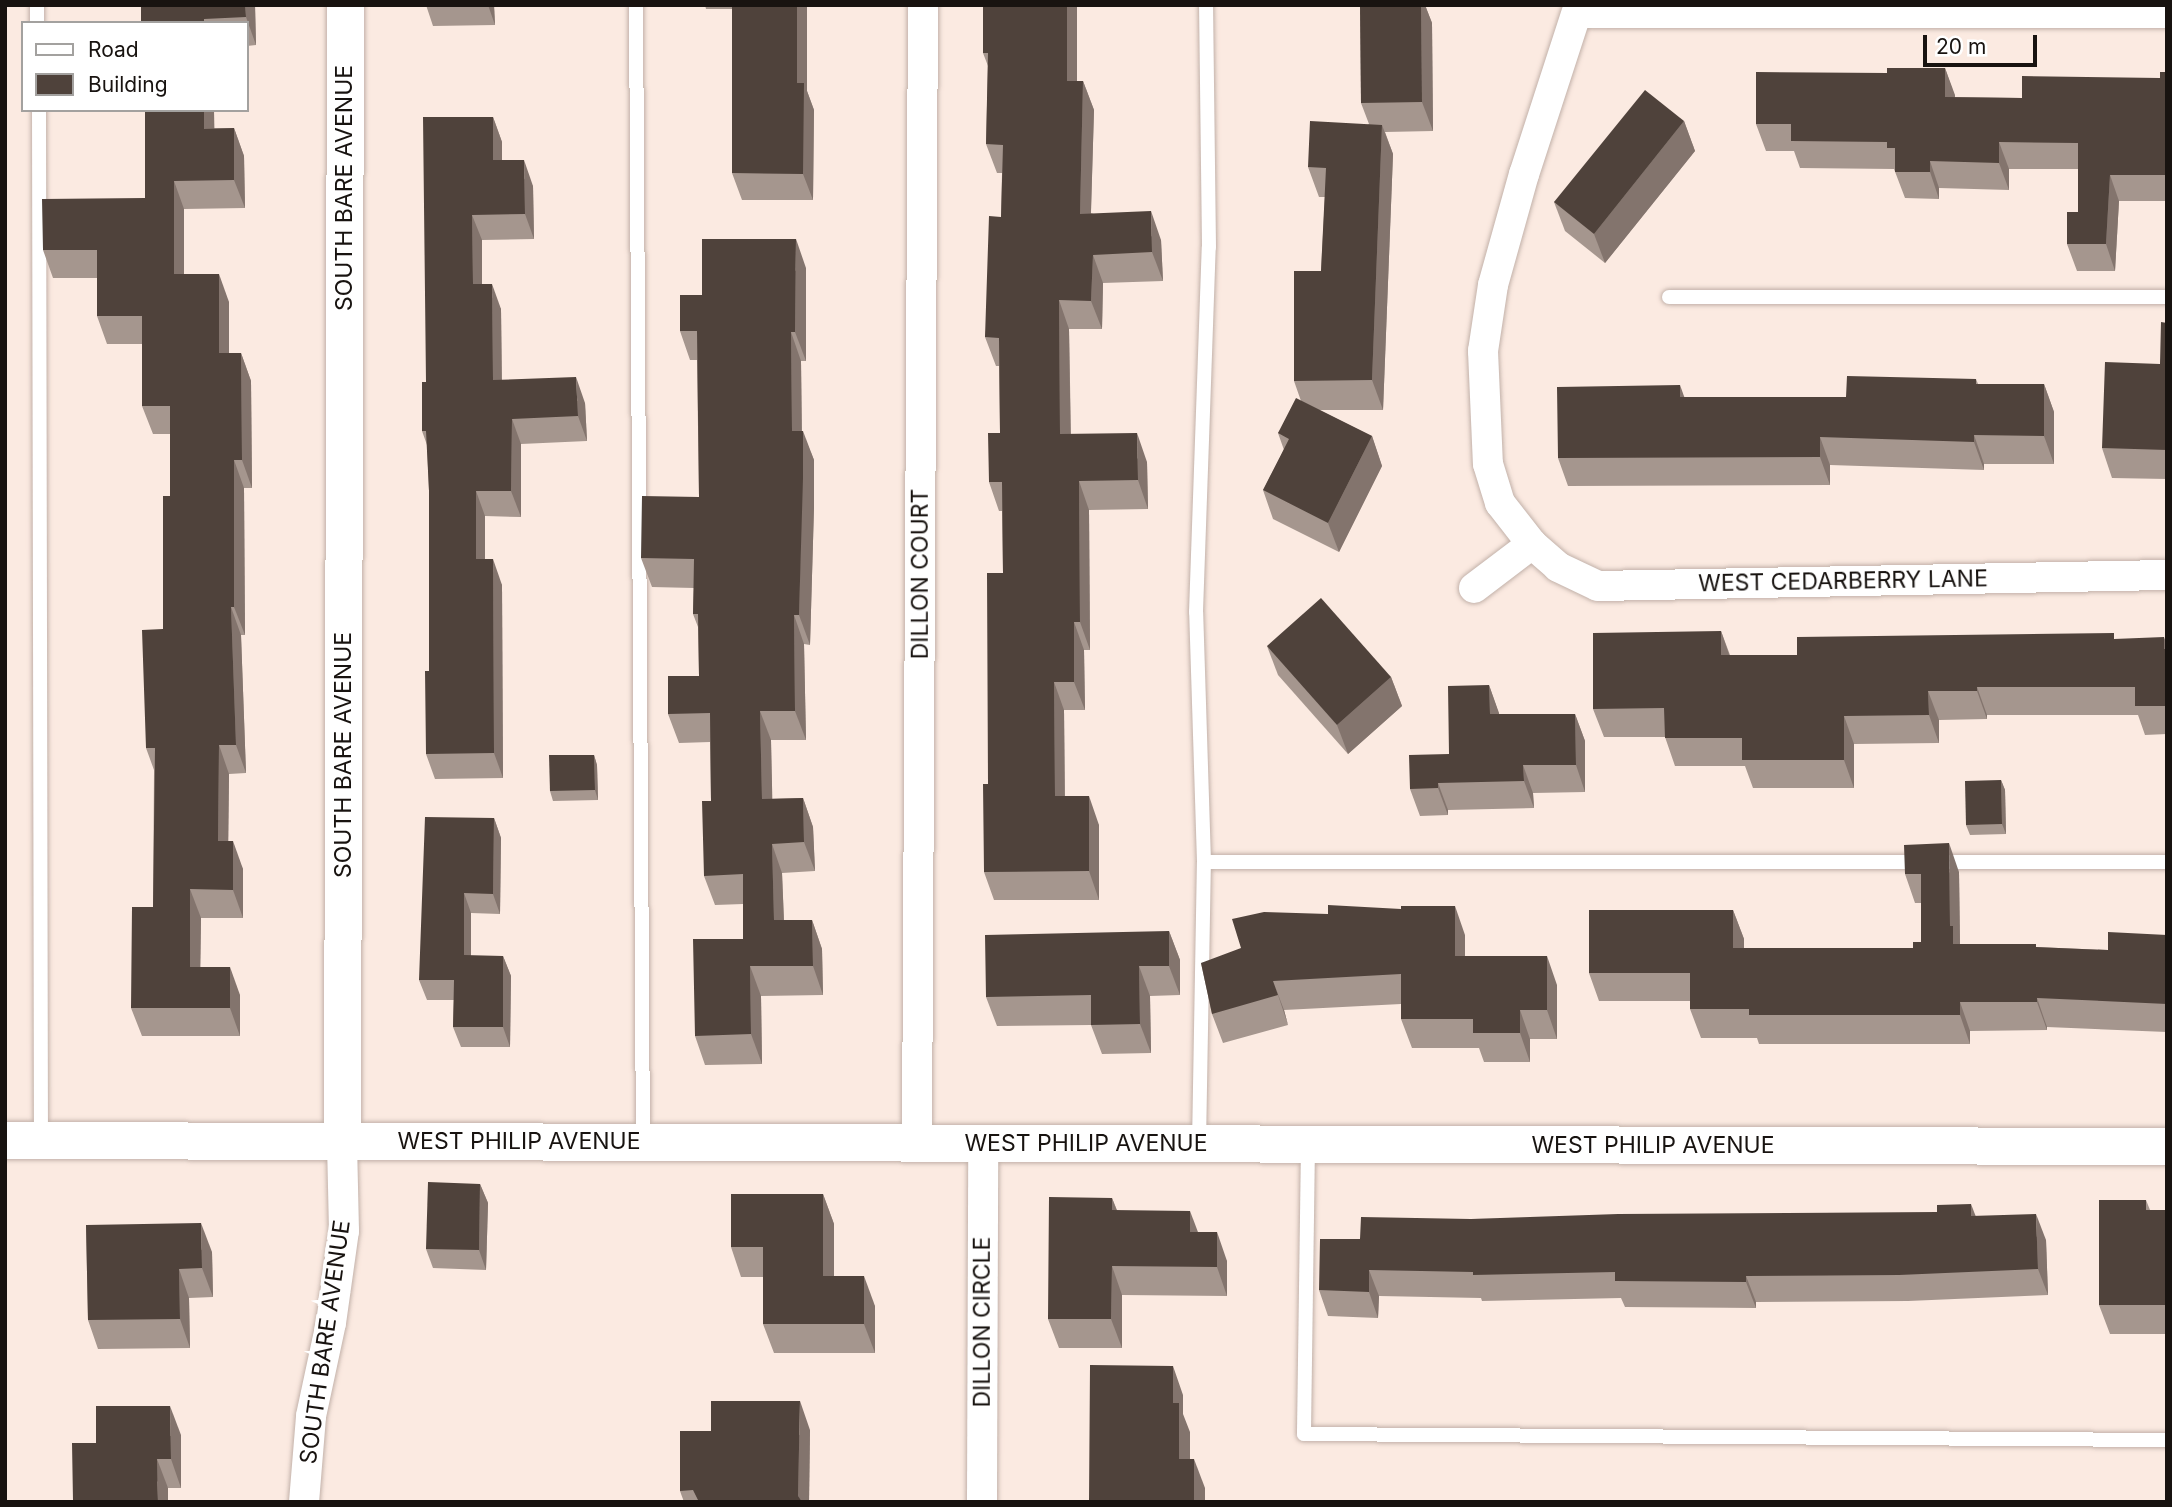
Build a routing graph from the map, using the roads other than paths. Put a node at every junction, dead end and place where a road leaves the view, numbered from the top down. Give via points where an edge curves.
1 (345, 5) edge
2 (636, 5) edge
3 (923, 5) edge
4 (1206, 5) edge
5 (1579, 9) edge
6 (2167, 13) edge
7 (39, 112) edge
8 (1669, 297) dead end
9 (2167, 297) edge
10 (1532, 544) junction
11 (2167, 575) edge
12 (1474, 588) dead end
13 (1204, 862) junction
14 (2167, 862) edge
15 (5, 1140) edge
16 (41, 1140) junction
17 (342, 1140) junction
18 (643, 1142) junction
19 (918, 1142) junction
20 (983, 1142) junction
21 (1199, 1144) junction
22 (1308, 1144) junction
23 (2167, 1146) edge
24 (2167, 1440) edge
25 (304, 1502) edge
26 (982, 1502) edge

1 - 17 street, SOUTH BARE AVENUE
2 - 18 lane
3 - 19 street, DILLON COURT
4 - 13 lane via 1209,247 1196,612
5 - 6 street
5 - 10 street, WEST CEDARBERRY LANE via 1493,285 1483,351 1488,464 1500,503
7 - 16 lane
8 - 9 lane
10 - 11 street, WEST CEDARBERRY LANE via 1558,567 1598,586
10 - 12 street
13 - 14 lane
13 - 21 lane
15 - 16 street, WEST PHILIP AVENUE
16 - 17 street, WEST PHILIP AVENUE
17 - 18 street, WEST PHILIP AVENUE
17 - 25 street, SOUTH BARE AVENUE via 344,1231 311,1416
18 - 19 street, WEST PHILIP AVENUE
19 - 20 street, WEST PHILIP AVENUE
20 - 21 street, WEST PHILIP AVENUE
20 - 26 street, DILLON CIRCLE
21 - 22 street, WEST PHILIP AVENUE
22 - 23 street, WEST PHILIP AVENUE
22 - 24 lane via 1304,1434

